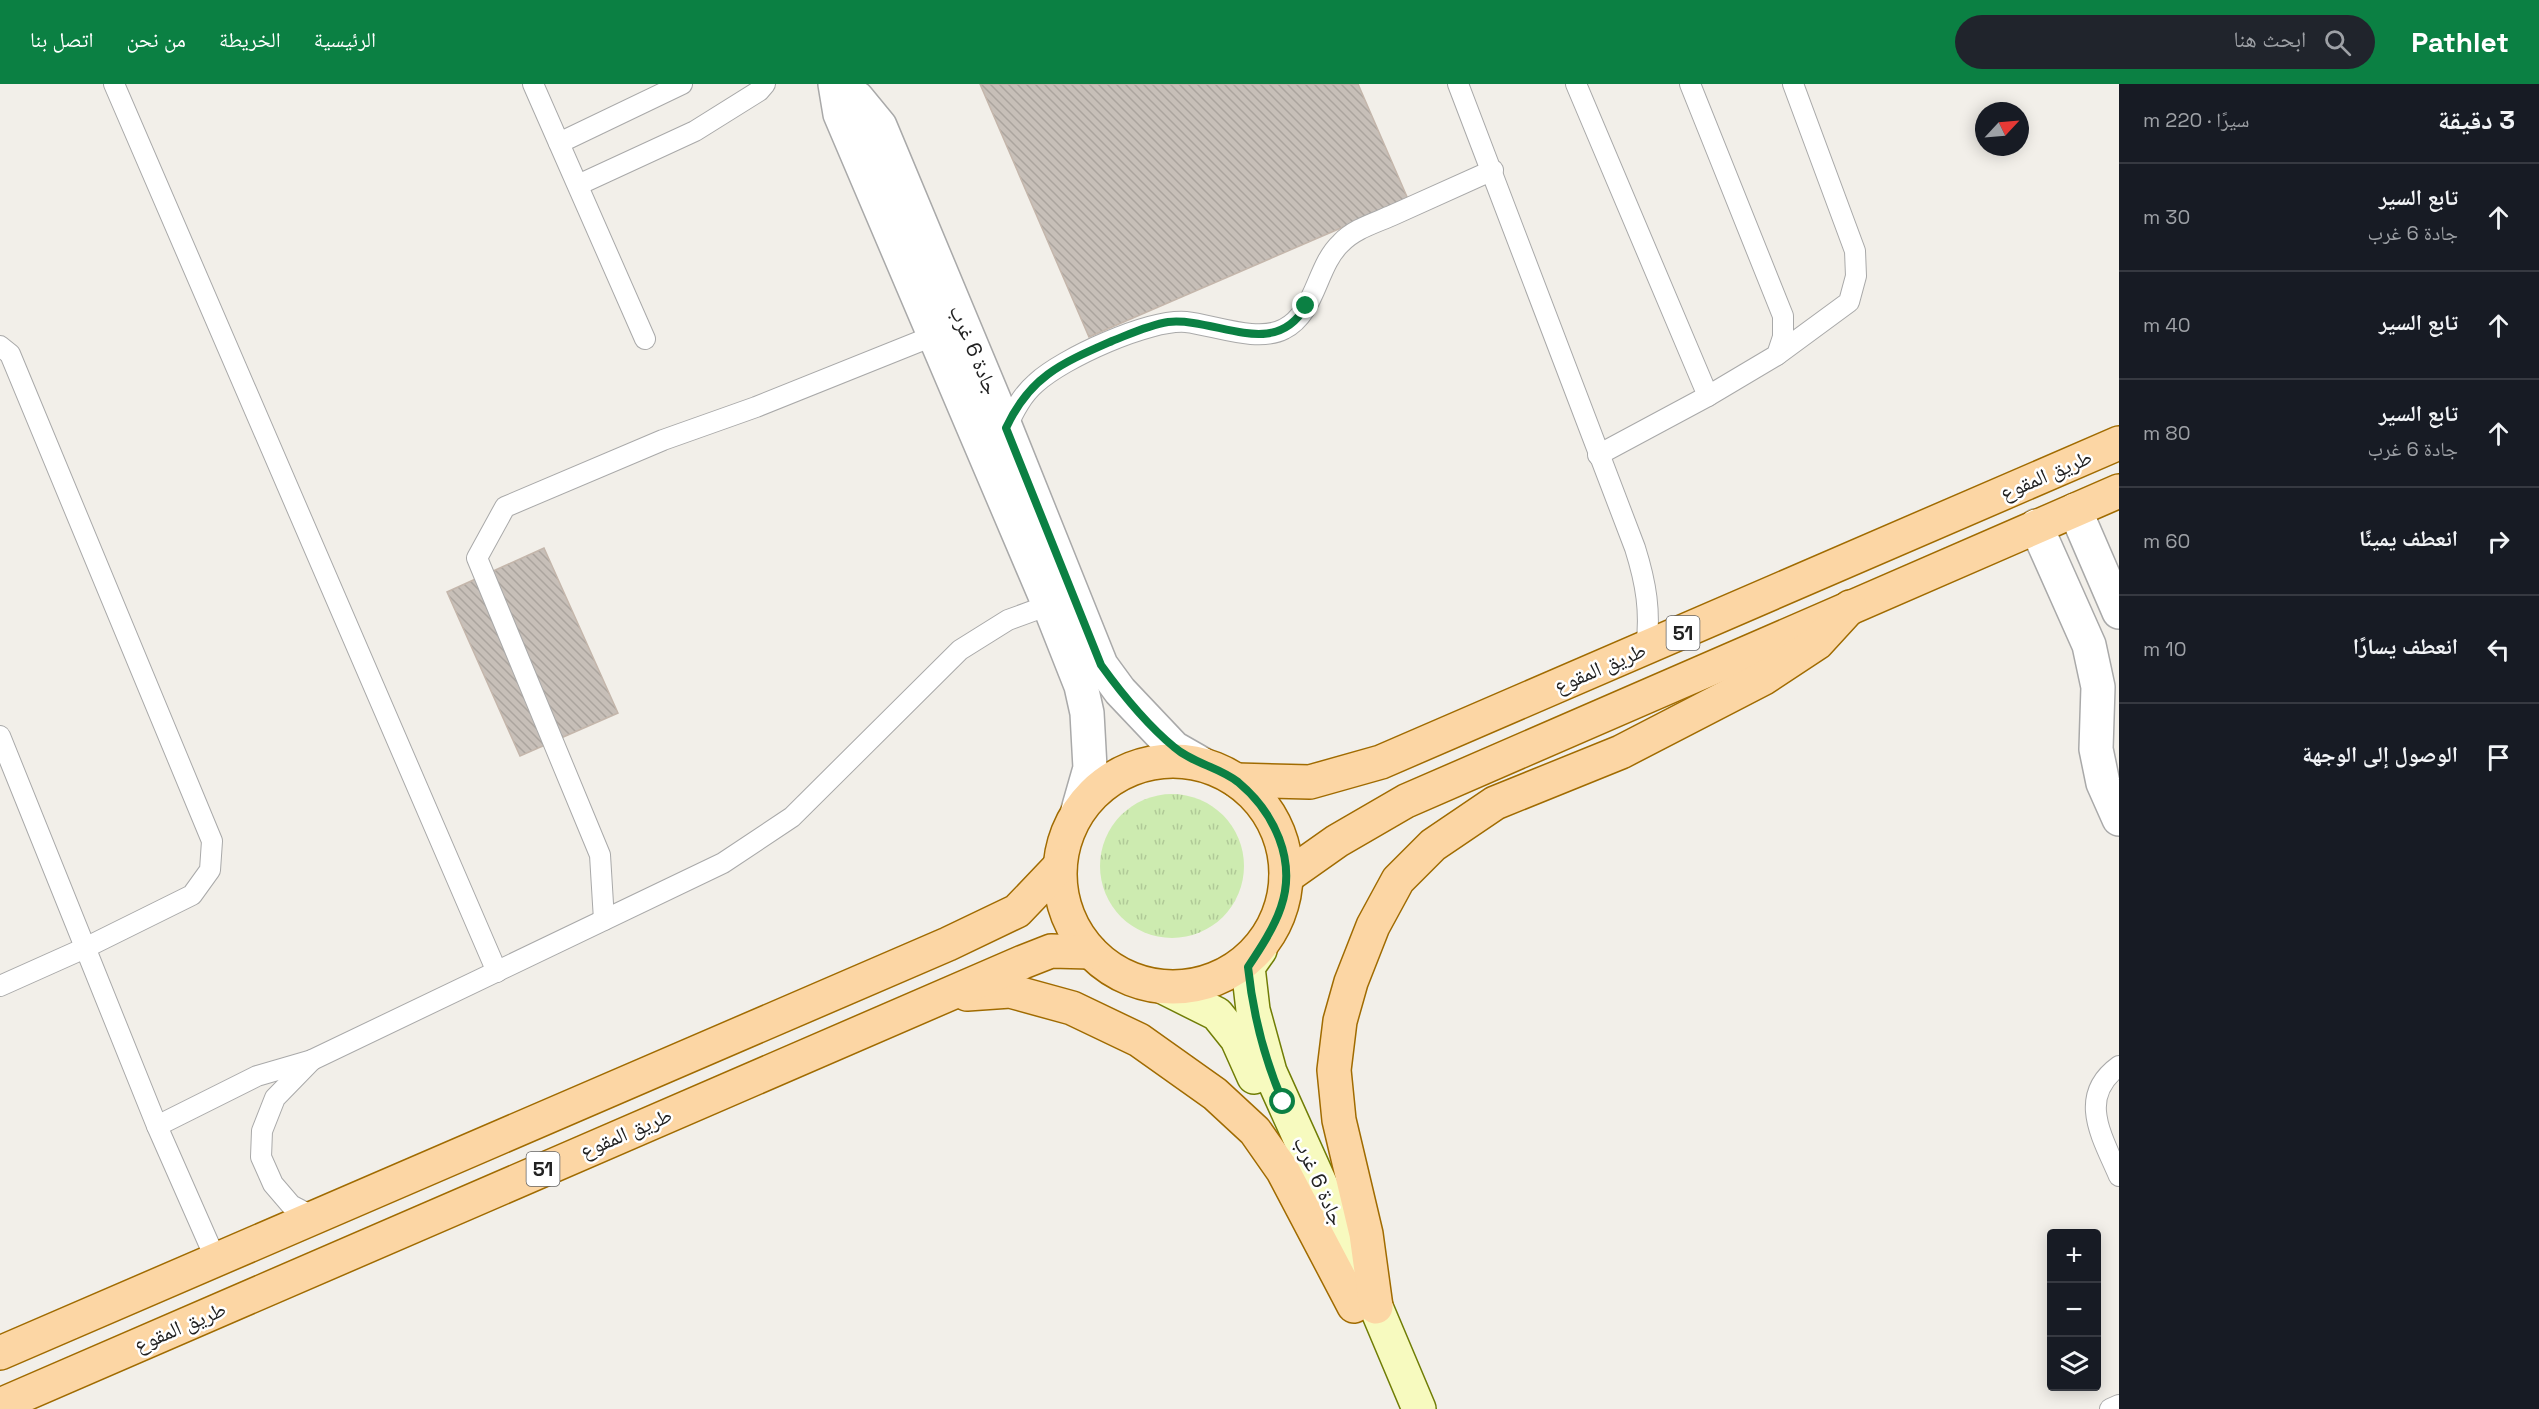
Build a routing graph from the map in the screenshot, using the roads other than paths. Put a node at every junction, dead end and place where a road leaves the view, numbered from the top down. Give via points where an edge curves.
1 (114, 84) edge
2 (533, 84) edge
3 (682, 84) edge
4 (765, 84) edge
5 (1458, 84) edge
6 (1576, 84) edge
7 (1690, 84) edge
8 (1793, 84) edge
9 (836, 85) edge
10 (559, 143) junction
11 (1493, 170) junction
12 (578, 185) junction
13 (933, 336) junction
14 (645, 339) dead end
15 (0, 346) edge
16 (1777, 354) junction
17 (1708, 396) junction
18 (1006, 428) junction
19 (2119, 443) edge
20 (1598, 455) junction
21 (2119, 491) edge
22 (2075, 510) junction
23 (2036, 526) junction
24 (1049, 604) junction
25 (1850, 607) junction
26 (2119, 612) edge
27 (1646, 649) junction
28 (0, 736) edge
29 (1202, 764) junction
30 (1236, 780) junction
31 (1078, 810) junction
32 (2119, 819) edge
33 (1060, 866) junction
34 (1286, 877) junction
35 (604, 920) junction
36 (85, 948) junction
37 (1260, 950) junction
38 (1091, 952) junction
39 (497, 972) junction
40 (0, 986) edge
41 (1163, 987) junction
42 (941, 996) junction
43 (312, 1060) junction
44 (2119, 1066) edge
45 (157, 1126) junction
46 (2119, 1176) edge
47 (316, 1218) junction
48 (216, 1260) junction
49 (1365, 1306) junction
50 (0, 1353) edge
51 (0, 1405) edge
52 (1397, 1409) edge
53 (1419, 1409) edge

1 - 39 lane
2 - 10 lane
3 - 10 lane
4 - 12 lane via 695,131
5 - 11 lane
6 - 17 lane
7 - 16 lane via 1783,316 1783,336
8 - 16 lane via 1855,251 1856,276 1849,302
9 - 13 street, جادة 6 غرب via 840,114
9 - 18 street, جادة 6 غرب via 862,102 880,126
10 - 12 lane
11 - 18 lane via 1341,242 1300,316 1284,330 1262,334 1184,322 1146,328 1047,373 1023,397
11 - 20 lane
12 - 14 lane
13 - 24 street, جادة 6 غرب
13 - 35 lane via 505,507 477,558 600,855
15 - 36 lane via 10,354 212,841 210,870 192,895
16 - 17 lane
17 - 20 lane
18 - 29 street, جادة 6 غرب via 1101,665 1119,691 1174,748
19 - 27 main road, طريق المقوع / 51
20 - 27 lane via 1647,587
21 - 22 main road, طريق المقوع / 51
22 - 23 main road, طريق المقوع / 51
22 - 26 street
23 - 25 main road, طريق المقوع / 51
23 - 32 street via 2089,645 2098,687 2096,748 2103,783
24 - 31 street, جادة 6 غرب via 1087,713 1090,768
24 - 35 lane via 1008,620 960,650 792,817 723,864
25 - 34 main road, طريق المقوع / 51 via 1406,801 1337,841
25 - 49 main road via 1817,643 1764,678 1621,752 1495,803 1433,845 1398,880 1373,926 1351,982 1340,1022 1334,1070 1339,1120 1366,1234
27 - 30 main road, طريق المقوع / 51 via 1381,762 1310,782
28 - 36 lane
29 - 30 main road, 51
29 - 31 main road, 51 via 1162,761 1125,771 1092,794
30 - 34 main road, 51 via 1264,806 1277,831
31 - 33 main road, 51
33 - 38 main road, 51 via 1063,897 1073,926
33 - 47 main road, 51 via 1017,911 997,921
34 - 37 main road, 51 via 1281,907
35 - 39 lane
36 - 40 lane
36 - 45 lane
37 - 41 main road, 51 via 1224,976 1195,986
37 - 49 main road, جادة 6 غرب via 1248,967 1263,1052
38 - 41 main road, 51 via 1136,981
38 - 42 main road, طريق المقوع / 51 via 1052,951
39 - 43 lane
41 - 49 main road, جادة 6 غرب via 1217,1014 1237,1039
42 - 49 main road via 1010,992 1072,1008 1139,1040 1198,1082 1255,1131
42 - 51 main road, طريق المقوع / 51
43 - 45 lane via 257,1076
43 - 47 lane via 275,1098 262,1131 261,1157 273,1184 291,1205
44 - 46 lane via 2104,1079 2095,1114
45 - 48 lane
47 - 48 main road, 51
48 - 50 main road, 51
49 - 52 main road, جادة 6 غرب
49 - 53 main road, جادة 6 غرب

